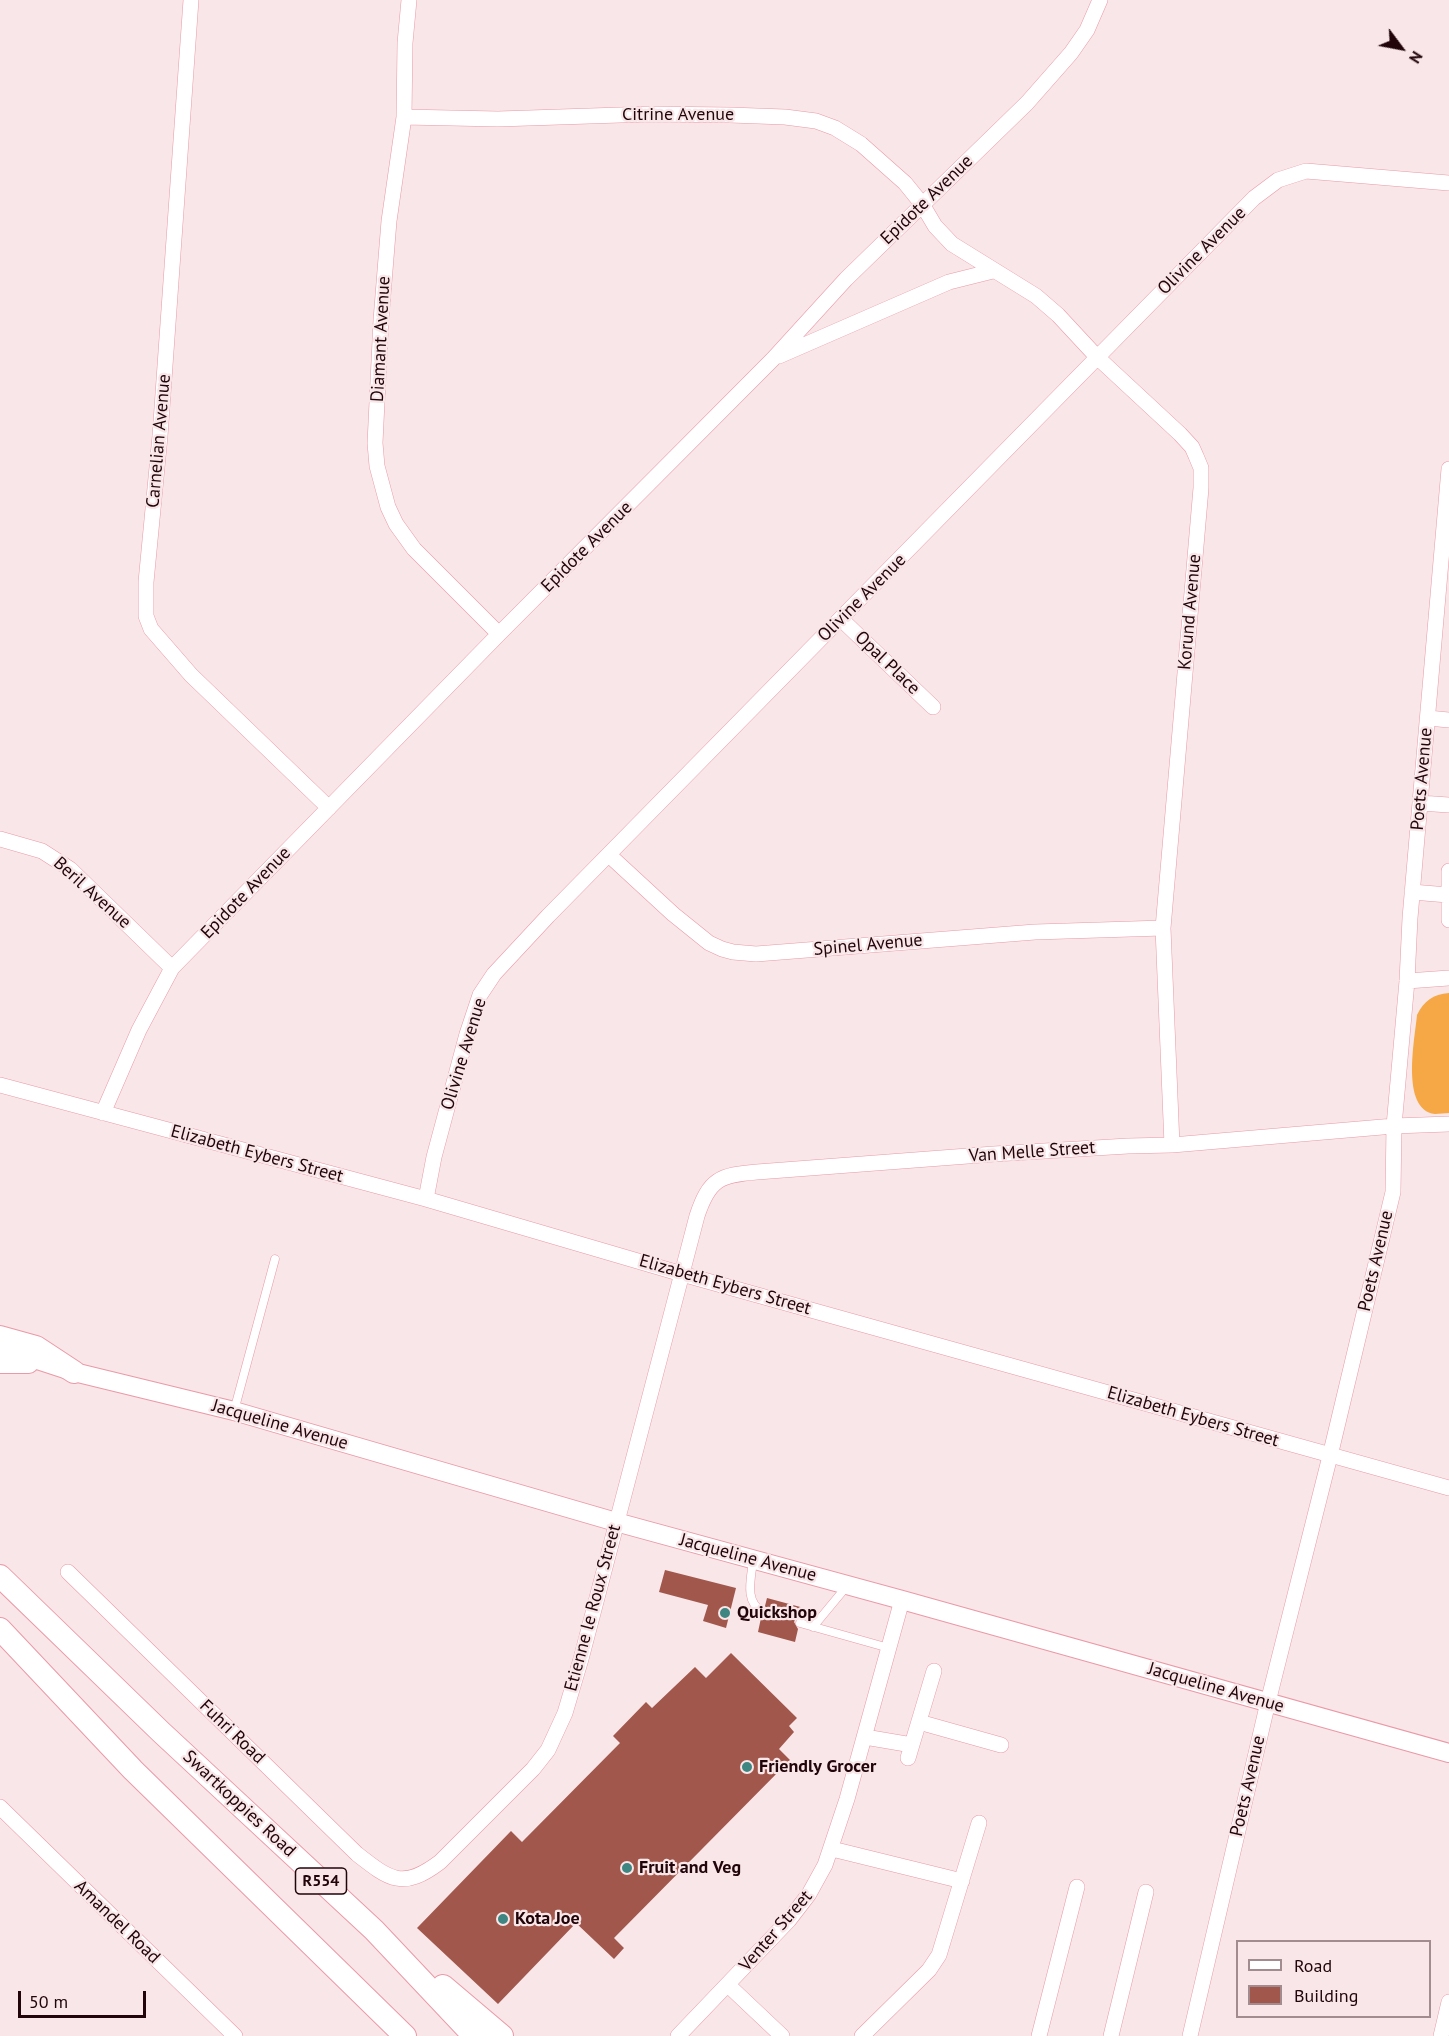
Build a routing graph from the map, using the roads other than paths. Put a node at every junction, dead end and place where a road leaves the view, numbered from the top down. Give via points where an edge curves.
1 (191, 0) edge
2 (409, 0) edge
3 (1100, 0) edge
4 (404, 117) junction
5 (1449, 183) edge
6 (922, 204) junction
7 (993, 271) junction
8 (1097, 357) junction
9 (773, 359) junction
10 (1449, 469) edge
11 (1448, 486) edge
12 (1447, 508) edge
13 (841, 619) junction
14 (499, 634) junction
15 (933, 707) dead end
16 (1428, 718) junction
17 (1449, 720) edge
18 (1420, 803) junction
19 (1449, 805) edge
20 (329, 808) junction
21 (0, 839) edge
22 (609, 855) junction
23 (1449, 871) edge
24 (1412, 892) junction
25 (1448, 895) edge
26 (1449, 920) edge
27 (1163, 928) junction
28 (172, 968) junction
29 (1449, 978) edge
30 (1407, 981) junction
31 (0, 1085) edge
32 (103, 1113) junction
33 (1449, 1124) edge
34 (1394, 1126) junction
35 (1172, 1145) junction
36 (426, 1199) junction
37 (275, 1259) dead end
38 (682, 1274) junction
39 (0, 1337) edge
40 (0, 1351) edge
41 (0, 1364) edge
42 (46, 1364) junction
43 (74, 1372) junction
44 (234, 1411) junction
45 (1330, 1455) junction
46 (1449, 1488) edge
47 (616, 1522) junction
48 (753, 1559) junction
49 (68, 1572) dead end
50 (0, 1576) edge
51 (848, 1585) junction
52 (903, 1600) junction
53 (763, 1612) dead end
54 (800, 1623) dead end
55 (813, 1626) junction
56 (0, 1629) edge
57 (889, 1648) junction
58 (934, 1671) dead end
59 (1268, 1702) junction
60 (919, 1722) junction
61 (864, 1737) junction
62 (1001, 1745) dead end
63 (1449, 1753) edge
64 (0, 1807) edge
65 (979, 1823) dead end
66 (832, 1849) junction
67 (404, 1880) joint
68 (962, 1881) junction
69 (1077, 1887) dead end
70 (1146, 1892) dead end
71 (374, 1930) junction
72 (728, 1985) junction
73 (1449, 2002) edge
74 (235, 2036) edge
75 (405, 2036) edge
76 (474, 2036) edge
77 (502, 2036) edge
78 (678, 2036) edge
79 (782, 2036) edge
80 (862, 2036) edge
81 (1039, 2036) edge
82 (1112, 2036) edge
83 (1190, 2036) edge
84 (1441, 2036) edge

1 - 20 street, Carnelian Avenue via 146,616 151,629 191,675
2 - 4 street, Diamant Avenue
3 - 6 street, Epidote Avenue via 1071,53 1027,103
4 - 6 street, Citrine Avenue via 498,119 651,114 816,121 861,144 905,183
4 - 14 street, Diamant Avenue via 389,221 381,320 377,466 388,507 414,549
5 - 8 street, Olivine Avenue via 1315,171 1278,180 1254,198
6 - 7 street, Korund Avenue via 952,244
6 - 9 street, Epidote Avenue
7 - 8 street, Korund Avenue via 1036,296
7 - 9 street via 950,282
8 - 13 street, Olivine Avenue
8 - 27 street, Korund Avenue via 1192,447 1201,468
9 - 14 street, Epidote Avenue
10 - 11 street, Poets Avenue
11 - 12 street, Poets Avenue
12 - 16 street, Poets Avenue
13 - 15 street, Opal Place
13 - 22 street, Olivine Avenue
14 - 20 street, Epidote Avenue
16 - 17 street
16 - 18 street, Poets Avenue
18 - 19 street
18 - 24 street, Poets Avenue
20 - 28 street, Epidote Avenue
21 - 28 street, Beril Avenue via 42,851 70,869
22 - 27 street, Spinel Avenue via 687,927 733,952 1035,932
22 - 36 street, Olivine Avenue via 486,984 467,1034
23 - 25 street
24 - 25 street
24 - 30 street, Poets Avenue
25 - 26 street
27 - 35 street, Korund Avenue
28 - 32 street, Epidote Avenue via 139,1029
29 - 30 street
30 - 34 street, Poets Avenue
31 - 32 street, Elizabeth Eybers Street
32 - 36 street, Elizabeth Eybers Street
33 - 34 street, Van Melle Street
34 - 35 street, Van Melle Street
34 - 45 street, Poets Avenue via 1393,1192
35 - 38 street, Van Melle Street via 994,1154 728,1176 712,1185 701,1206
36 - 38 street, Elizabeth Eybers Street
37 - 44 lane
38 - 45 street, Elizabeth Eybers Street
38 - 47 street, Etienne le Roux Street
39 - 43 main road via 36,1347
40 - 42 street, Jacqueline Avenue
41 - 42 street, Jacqueline Avenue
42 - 43 street, Jacqueline Avenue
43 - 44 street, Jacqueline Avenue
44 - 47 street, Jacqueline Avenue
45 - 46 street, Elizabeth Eybers Street
45 - 59 street, Poets Avenue
47 - 48 street, Jacqueline Avenue
47 - 67 street, Etienne le Roux Street via 565,1713 548,1750 440,1862 425,1873
48 - 51 street, Jacqueline Avenue
48 - 53 lane via 751,1601
49 - 67 street, Fuhri Road via 357,1854 384,1874
50 - 71 main road, Swartkoppies Road / R554
51 - 52 street, Jacqueline Avenue
51 - 55 lane
52 - 57 street, Venter Street
52 - 59 street, Jacqueline Avenue
54 - 55 lane
55 - 57 lane
56 - 75 main road, R554 via 133,1770
57 - 61 street, Venter Street
58 - 60 street
59 - 63 street, Jacqueline Avenue
59 - 83 street, Poets Avenue
60 - 61 street via 910,1751
60 - 62 street
61 - 66 street, Venter Street
64 - 74 street, Amandel Road
65 - 68 street
66 - 68 street
66 - 72 street, Venter Street via 818,1881 799,1908
68 - 80 street via 935,1963
69 - 81 street
70 - 82 street
71 - 76 main road, Swartkoppies Road / R554
71 - 77 main road
72 - 78 street, Venter Street
72 - 79 street
73 - 84 street

